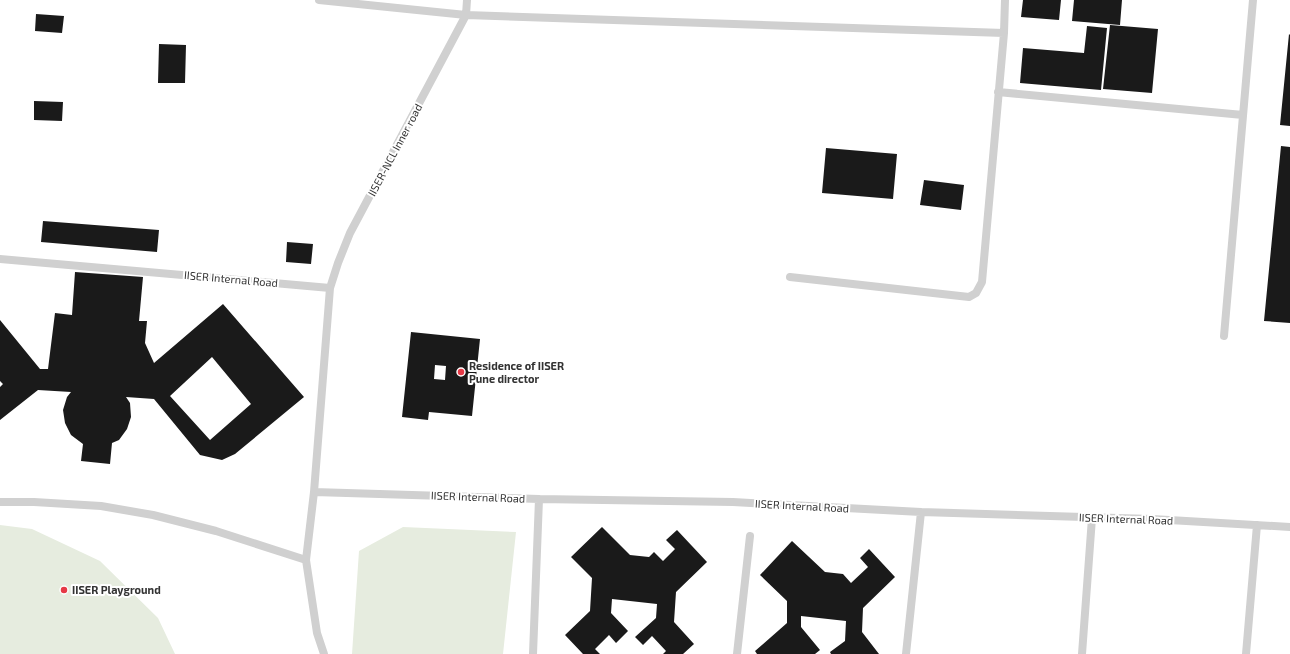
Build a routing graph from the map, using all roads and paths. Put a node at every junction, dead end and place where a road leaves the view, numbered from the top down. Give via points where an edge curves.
1 (319, 0) edge
2 (468, 0) edge
3 (1005, 0) edge
4 (1253, 0) edge
5 (466, 15) junction
6 (1004, 33) junction
7 (998, 92) junction
8 (1243, 115) junction
9 (0, 259) edge
10 (790, 277) dead end
11 (330, 288) junction
12 (1224, 336) dead end
13 (314, 492) junction
14 (539, 499) junction
15 (0, 502) edge
16 (921, 512) junction
17 (1092, 518) junction
18 (1257, 525) junction
19 (1290, 527) edge
20 (750, 536) dead end
21 (306, 560) junction
22 (324, 654) edge
23 (533, 654) edge
24 (737, 654) edge
25 (906, 654) edge
26 (1082, 654) edge
27 (1246, 654) edge

1 - 5 lane
2 - 5 lane
3 - 6 lane
4 - 8 lane
5 - 6 lane
5 - 11 lane, IISER-NCL Inner road via 350,234
6 - 7 lane
7 - 8 lane
7 - 10 lane via 982,282 976,293 969,297
8 - 12 lane
9 - 11 lane, IISER Internal Road
11 - 13 lane
13 - 14 lane, IISER Internal Road
13 - 21 lane
14 - 16 lane, IISER Internal Road via 733,502
14 - 23 lane
15 - 21 lane via 101,506 153,515 216,531
16 - 17 lane, IISER Internal Road
16 - 25 lane
17 - 18 lane, IISER Internal Road
17 - 26 lane
18 - 19 lane, IISER Internal Road
18 - 27 lane
20 - 24 lane
21 - 22 lane via 317,633

